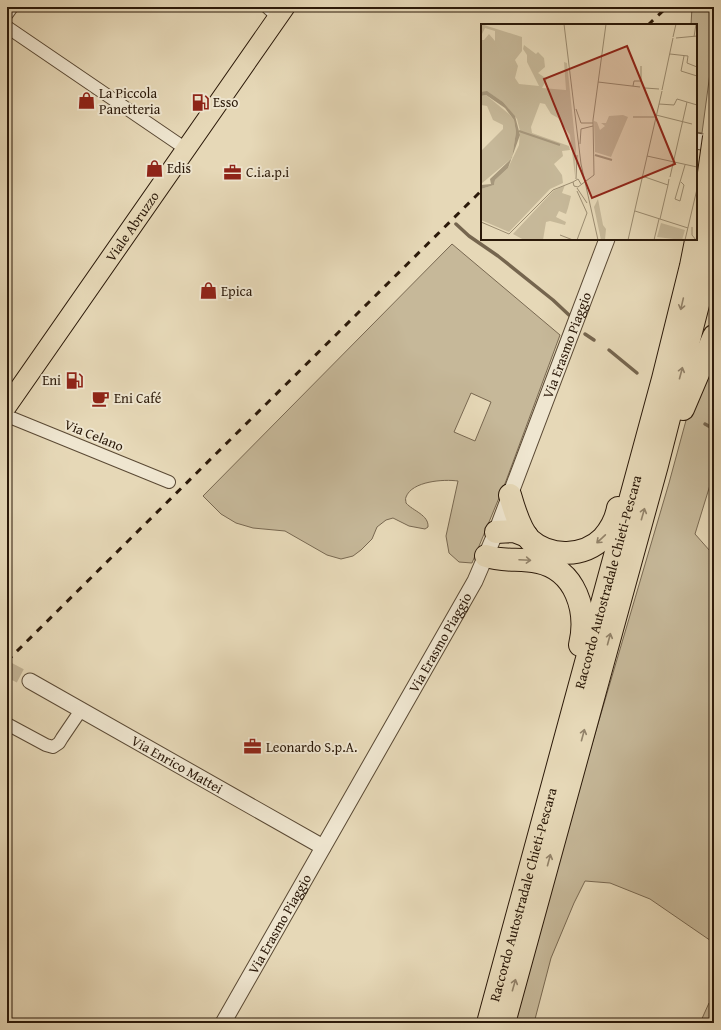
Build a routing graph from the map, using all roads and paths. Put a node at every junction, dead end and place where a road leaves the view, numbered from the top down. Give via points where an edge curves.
1 (12, 7) edge
2 (277, 10) edge
3 (7, 14) edge
4 (7, 27) edge
5 (714, 137) edge
6 (697, 142) edge
7 (714, 144) edge
8 (186, 149) junction
9 (714, 233) edge
10 (697, 236) edge
11 (607, 240) edge
12 (696, 240) edge
13 (714, 336) edge
14 (7, 406) edge
15 (7, 416) edge
16 (646, 442) junction
17 (653, 479) junction
18 (169, 482) dead end
19 (510, 495) junction
20 (496, 532) junction
21 (527, 536) junction
22 (486, 556) junction
23 (30, 681) tunnel mouth
24 (81, 710) junction
25 (572, 713) junction
26 (7, 724) edge
27 (323, 847) junction
28 (223, 1023) edge
29 (488, 1023) edge
30 (504, 1023) edge

1 - 3 street
2 - 8 main road, Viale Abruzzo
4 - 8 street
5 -> 10 highway, Raccordo Autostradale Chieti-Pescara, bridge
6 - 7 street
8 - 14 main road, Viale Abruzzo
17 -> 9 highway, Raccordo Autostradale Chieti-Pescara via 693,327
11 - 19 street, Via Erasmo Piaggio
12 -> 16 highway, Raccordo Autostradale Chieti-Pescara, bridge
13 - 17 highway via 678,423 666,465
15 - 18 street, Via Celano
16 -> 21 highway via 632,457 615,517 607,532 596,543 579,551 560,553 545,550
16 - 25 highway, Raccordo Autostradale Chieti-Pescara
30 -> 17 highway, Raccordo Autostradale Chieti-Pescara
19 - 20 street, Via Erasmo Piaggio
19 - 21 highway
20 - 21 highway via 514,531
20 - 22 street, Via Erasmo Piaggio
22 -> 25 highway via 503,560 530,560 544,564 559,572 576,592 583,625 581,644 565,698
22 - 27 street, Via Erasmo Piaggio via 467,596
23 - 24 street, Via Enrico Mattei
24 - 26 street via 59,743 53,747
24 - 27 street, Via Enrico Mattei
25 - 29 highway, Raccordo Autostradale Chieti-Pescara
27 - 28 street, Via Erasmo Piaggio

